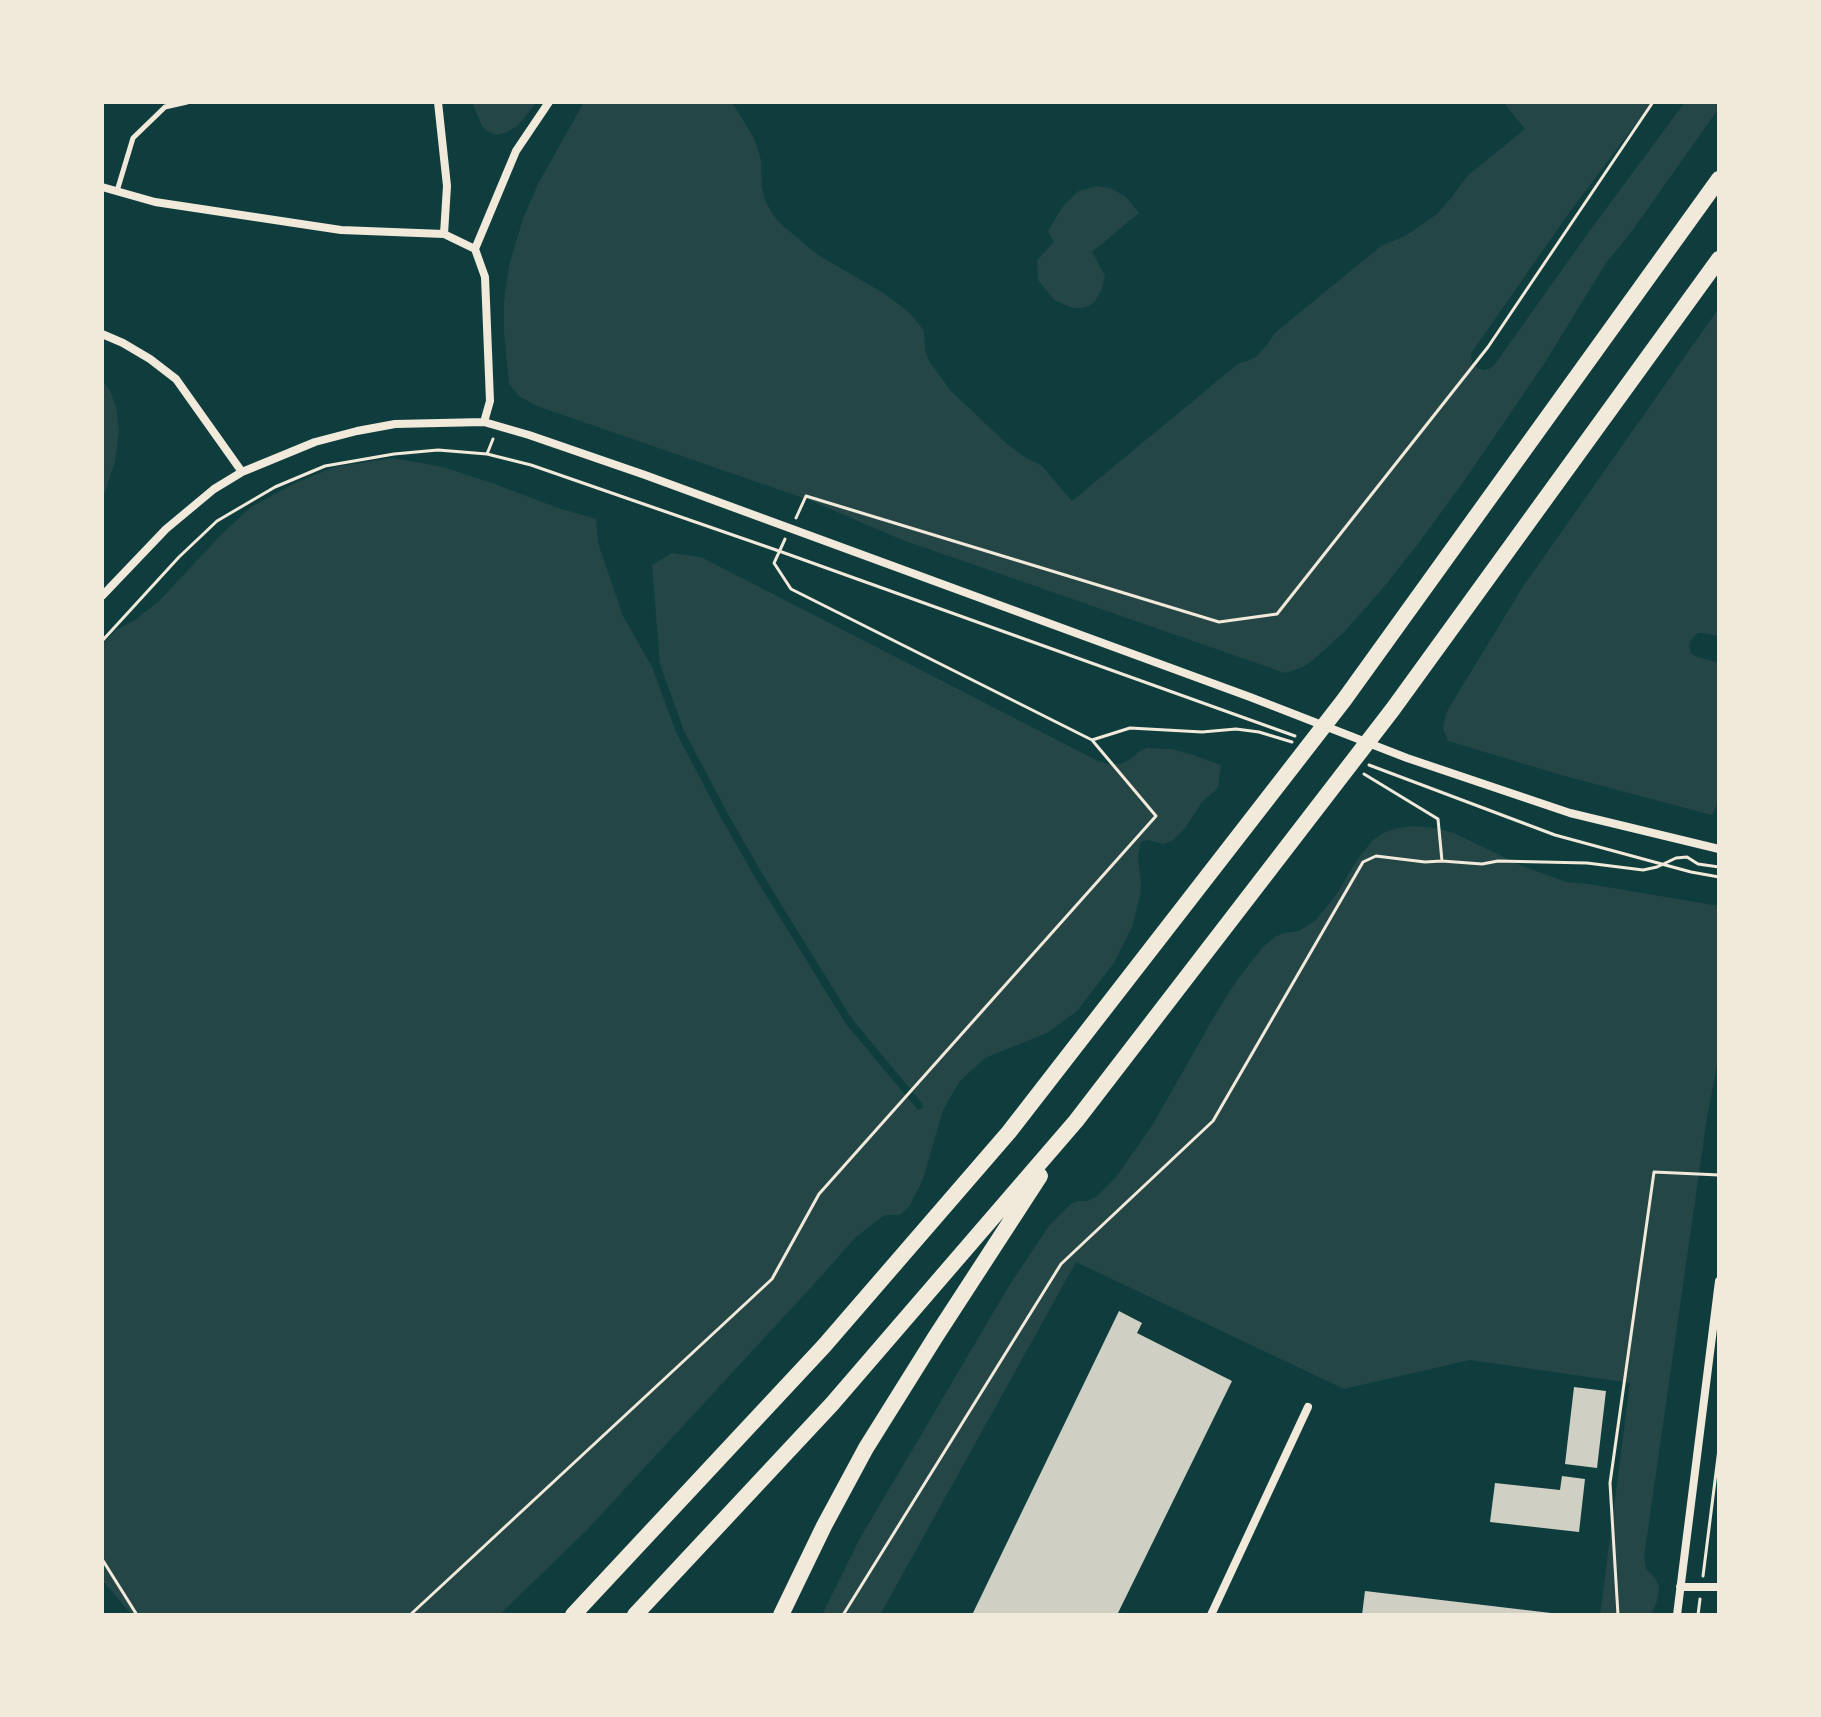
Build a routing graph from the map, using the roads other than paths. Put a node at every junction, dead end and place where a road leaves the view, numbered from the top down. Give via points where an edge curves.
1 (187, 102) edge
2 (438, 102) edge
3 (549, 102) edge
4 (1719, 179) edge
5 (102, 187) edge
6 (117, 191) junction
7 (444, 234) junction
8 (475, 249) junction
9 (1719, 259) edge
10 (102, 334) edge
11 (484, 422) junction
12 (242, 472) junction
13 (102, 596) edge
14 (1719, 849) edge
15 (1076, 1121) junction
16 (1719, 1281) edge
17 (1706, 1376) junction
18 (1719, 1376) edge
19 (1308, 1407) dead end
20 (1680, 1587) junction
21 (1719, 1587) edge
22 (573, 1615) edge
23 (635, 1615) edge
24 (781, 1615) edge
25 (1211, 1615) edge
26 (1677, 1615) edge

1 - 6 lane via 165,107 133,138
2 - 7 street via 447,186
3 - 8 street via 516,151
4 - 22 highway via 1344,700 1009,1132 824,1346
5 - 6 street
6 - 7 street via 155,202 341,230
7 - 8 street
8 - 11 street via 485,277 490,401
9 - 15 highway via 1393,709
10 - 12 street via 176,379
11 - 12 street via 395,424 357,431
11 - 14 street via 791,529 1422,763 1570,813
12 - 13 street via 166,529
15 - 23 highway via 832,1404
15 - 24 highway via 866,1448
16 - 17 street
17 - 18 street
17 - 20 street
19 - 25 street
20 - 21 street
20 - 26 street

